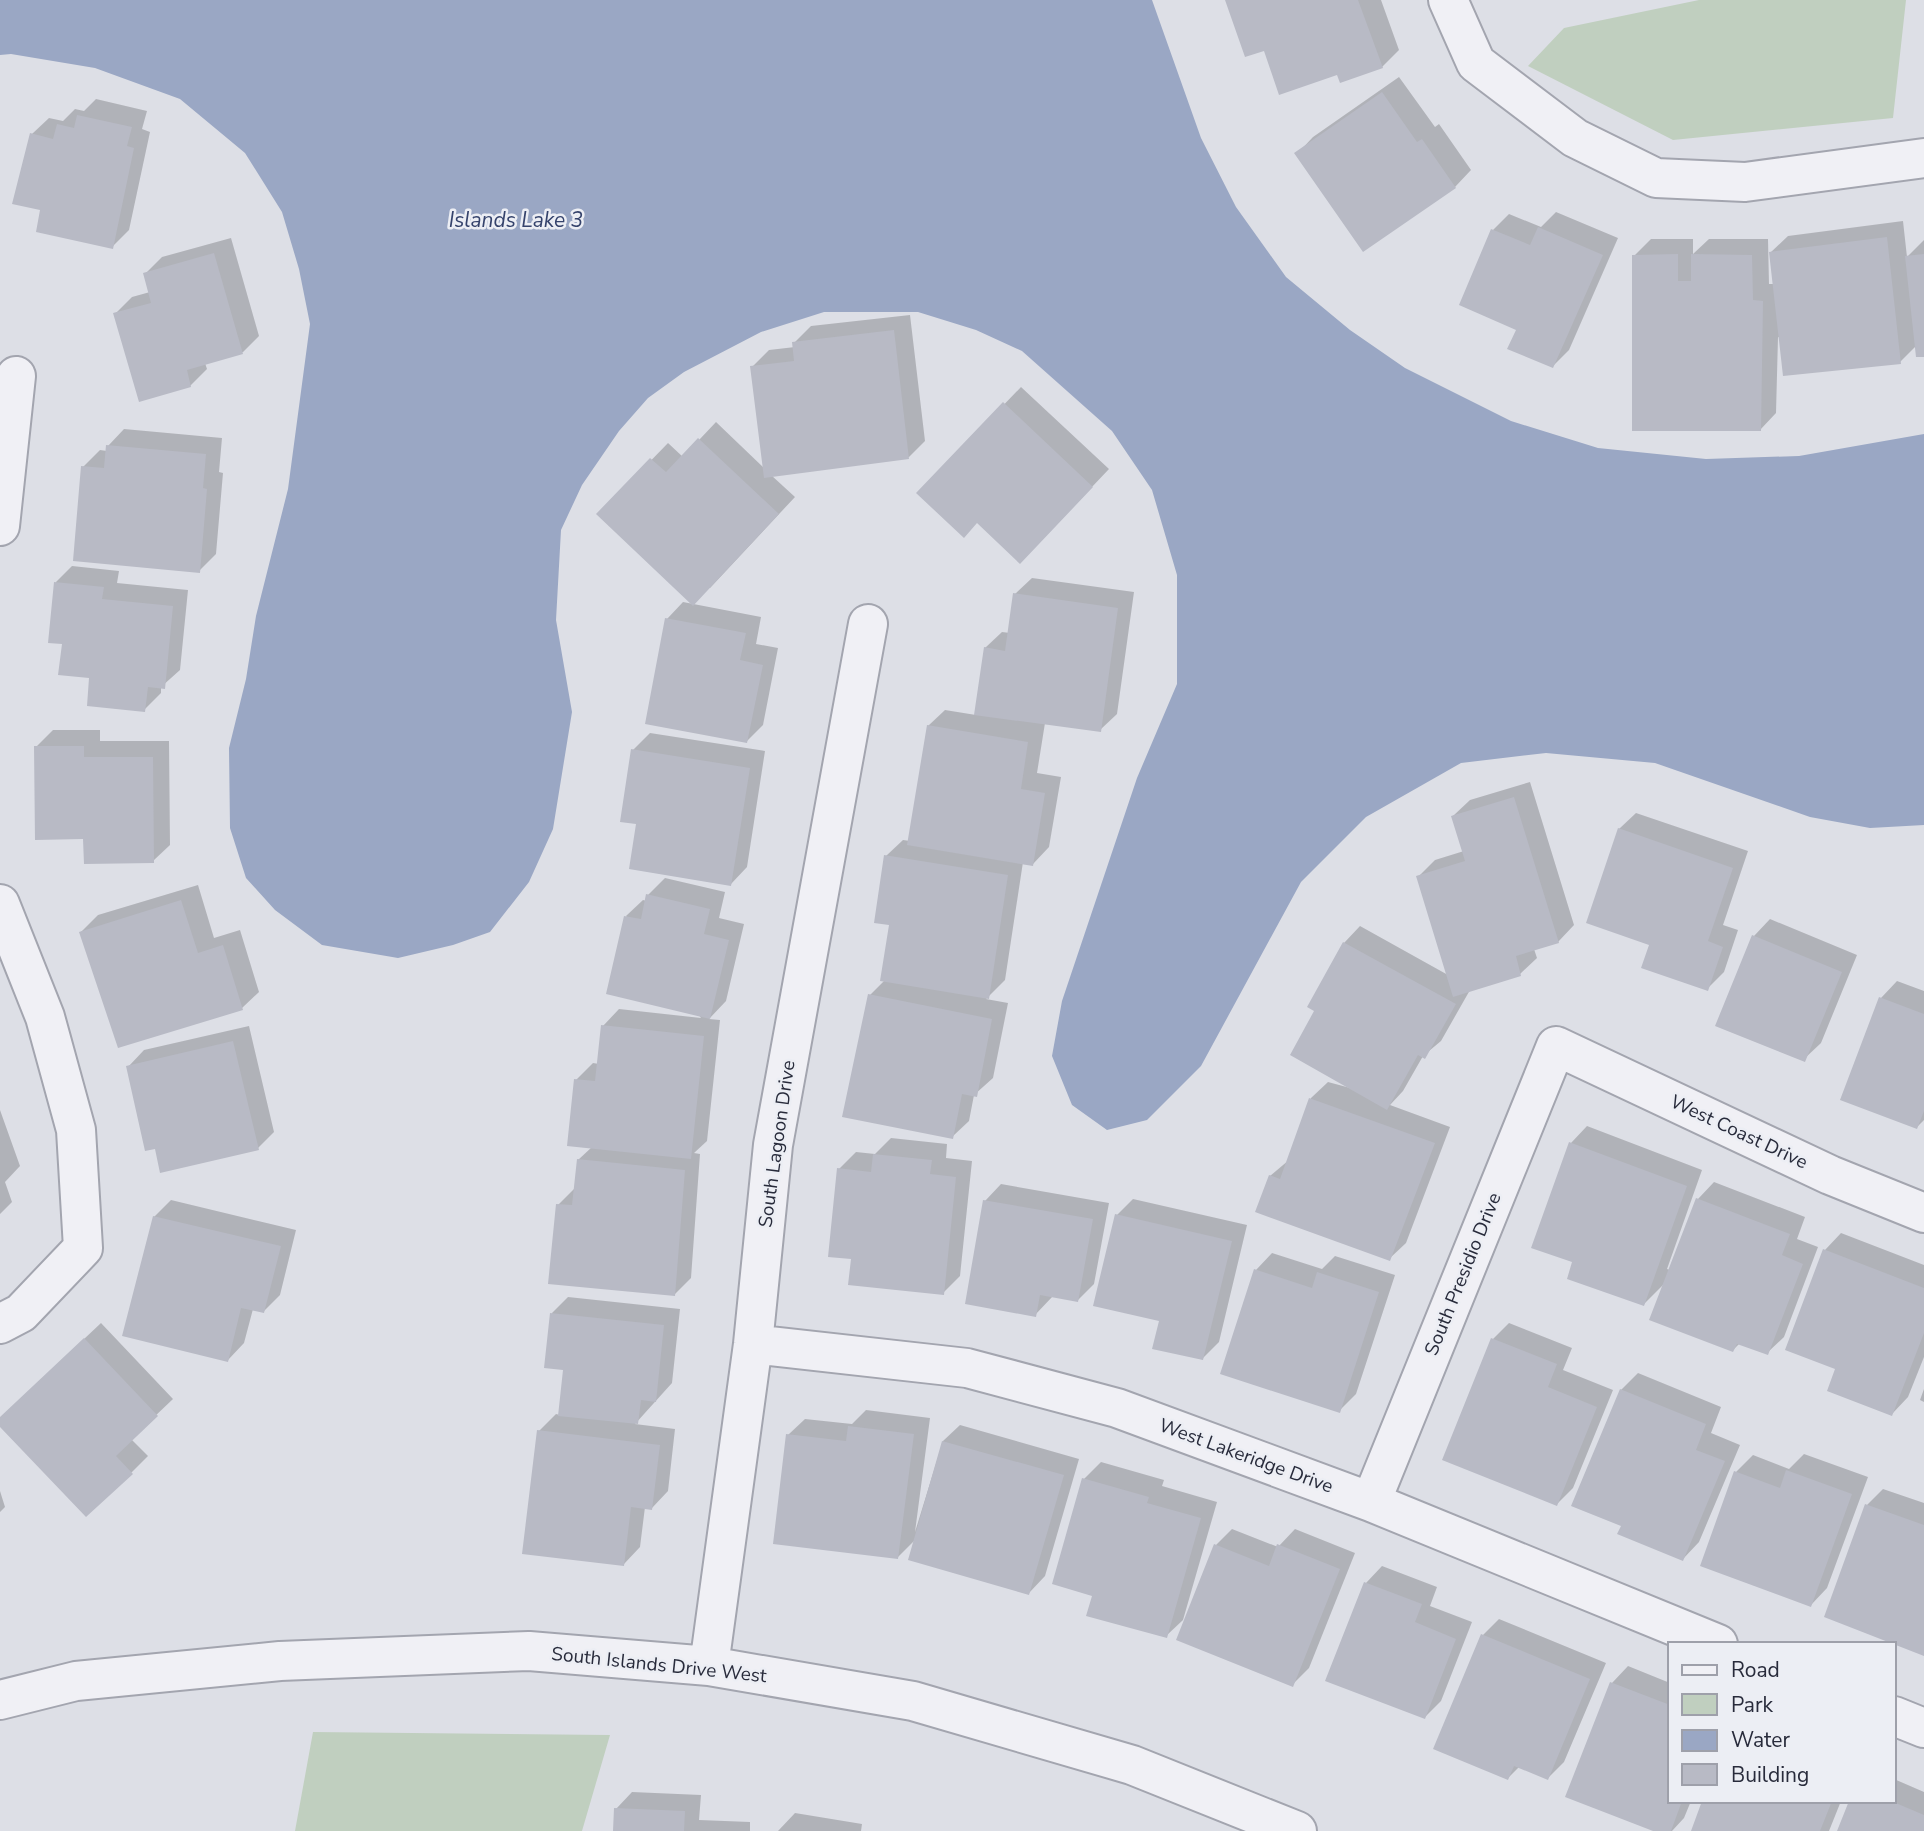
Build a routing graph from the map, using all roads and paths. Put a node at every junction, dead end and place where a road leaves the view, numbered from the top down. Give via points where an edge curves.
1 (1448, 0) edge
2 (1924, 158) edge
3 (16, 376) dead end
4 (0, 526) edge
5 (868, 624) dead end
6 (0, 904) edge
7 (1556, 1046) joint
8 (1924, 1213) edge
9 (0, 1324) edge
10 (753, 1344) junction
11 (1371, 1502) junction
12 (1713, 1642) edge
13 (709, 1666) junction
14 (0, 1700) edge
15 (1896, 1717) edge
16 (1924, 1728) edge
17 (1297, 1831) edge

1 - 2 street via 1476,64 1575,138 1656,178 1745,183
3 - 4 street
5 - 10 street, South Lagoon Drive via 773,1145
6 - 9 street via 45,1017 76,1130 83,1248 20,1313
7 - 8 street, West Coast Drive via 1830,1175
7 - 11 street, South Presidio Drive
10 - 11 street, West Lakeridge Drive via 968,1368 1117,1408
10 - 13 street, South Lagoon Drive
11 - 12 street, West Lakeridge Drive
13 - 14 street, South Islands Drive West via 529,1651 280,1661 76,1681
13 - 17 street, South Islands Drive West via 913,1701 1132,1765
15 - 16 street

